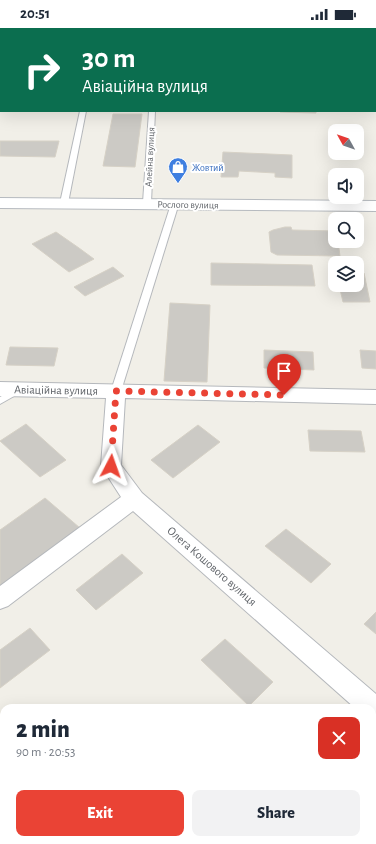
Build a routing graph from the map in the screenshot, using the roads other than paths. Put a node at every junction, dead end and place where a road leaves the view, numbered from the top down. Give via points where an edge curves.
1 (83, 112) edge
2 (152, 112) edge
3 (0, 203) edge
4 (64, 203) junction
5 (147, 203) junction
6 (175, 203) junction
7 (376, 206) edge
8 (0, 389) edge
9 (20, 389) junction
10 (116, 391) junction
11 (376, 397) edge
12 (0, 401) edge
13 (134, 499) junction
14 (0, 599) edge
15 (369, 704) edge

1 - 4 lane
2 - 5 lane, Алейна вулиця
3 - 4 street, Рослого вулиця
4 - 5 street, Рослого вулиця
5 - 6 street, Рослого вулиця
6 - 7 street, Рослого вулиця
6 - 10 lane
8 - 9 street, Авіаційна вулиця
9 - 10 street, Авіаційна вулиця
9 - 12 lane
10 - 11 street, Авіаційна вулиця
10 - 13 street, Олега Кошового вулиця via 111,466
13 - 14 street
13 - 15 street, Олега Кошового вулиця

